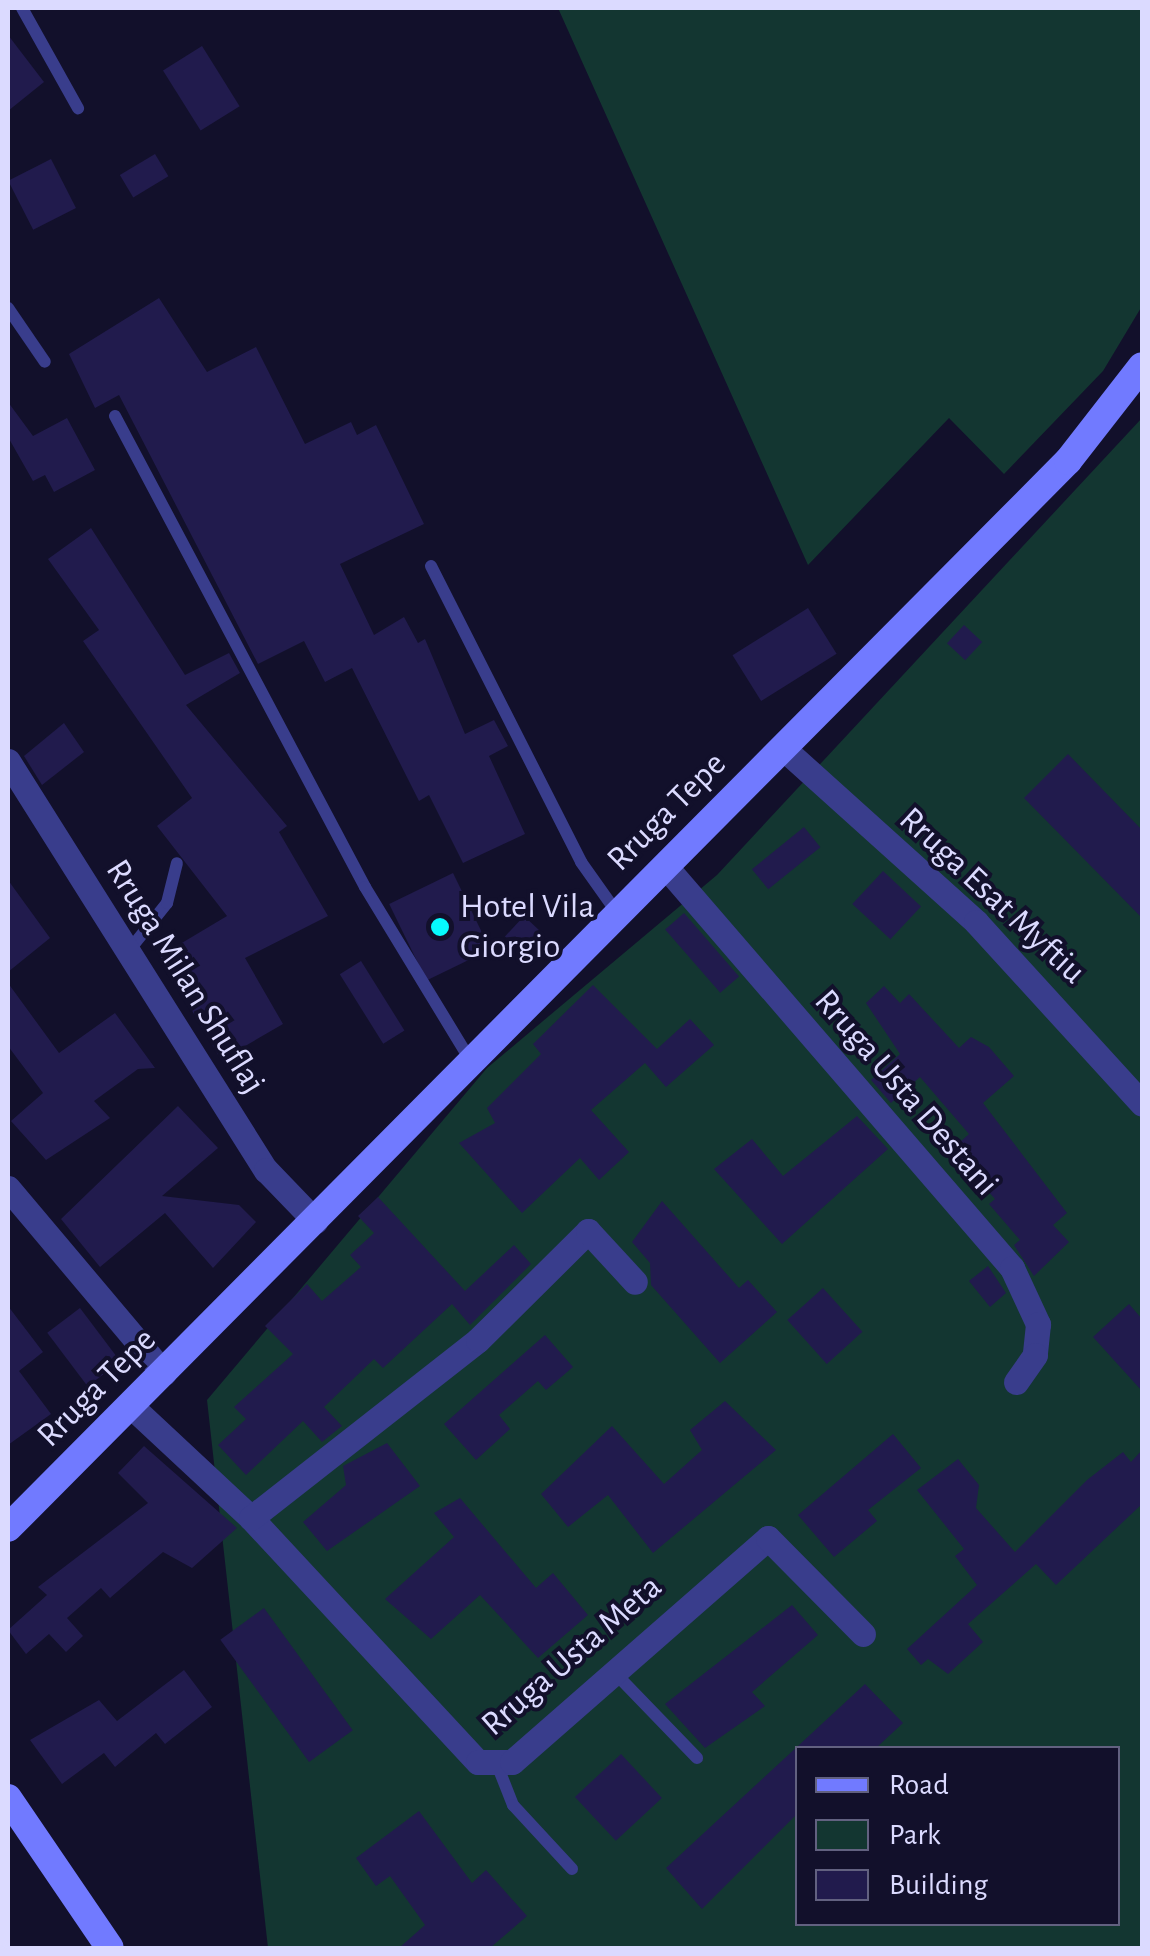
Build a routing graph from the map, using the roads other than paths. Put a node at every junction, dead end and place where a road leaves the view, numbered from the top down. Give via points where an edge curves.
1 (22, 8) edge
2 (78, 108) dead end
3 (8, 308) edge
4 (45, 362) dead end
5 (1142, 366) edge
6 (115, 416) dead end
7 (432, 566) dead end
8 (783, 748) junction
9 (8, 762) edge
10 (177, 863) dead end
11 (666, 867) junction
12 (618, 914) junction
13 (127, 953) junction
14 (472, 1062) junction
15 (1142, 1104) edge
16 (8, 1188) edge
17 (315, 1221) junction
18 (635, 1282) dead end
19 (164, 1373) junction
20 (1016, 1382) dead end
21 (131, 1406) junction
22 (251, 1518) junction
23 (13, 1527) edge
24 (863, 1634) dead end
25 (613, 1670) junction
26 (696, 1758) dead end
27 (498, 1767) junction
28 (8, 1798) edge
29 (572, 1869) dead end
30 (110, 1948) edge

1 - 2 lane
3 - 4 lane
5 - 8 main road, Rruga Tepe via 1068,461
6 - 14 lane via 374,903
7 - 12 lane via 581,862
8 - 11 main road, Rruga Tepe
8 - 15 street, Rruga Esat Myftiu via 1001,946
9 - 13 street, Rruga Milan Shuflaj
10 - 13 lane via 167,903
11 - 12 main road, Rruga Tepe
11 - 20 street, Rruga Usta Destani via 1012,1268 1038,1324 1035,1355
12 - 14 main road, Rruga Tepe
13 - 17 street, Rruga Milan Shuflaj via 266,1170
14 - 17 main road, Rruga Tepe
16 - 19 street
17 - 19 main road, Rruga Tepe
18 - 22 street via 588,1231 478,1340
19 - 21 main road, Rruga Tepe
21 - 22 street, Rruga Usta Meta
21 - 23 main road, Rruga Tepe
22 - 27 street, Rruga Usta Meta via 478,1762
24 - 25 street, Rruga Usta Meta via 768,1538
25 - 26 lane
25 - 27 street, Rruga Usta Meta
27 - 29 lane via 513,1805
28 - 30 main road

